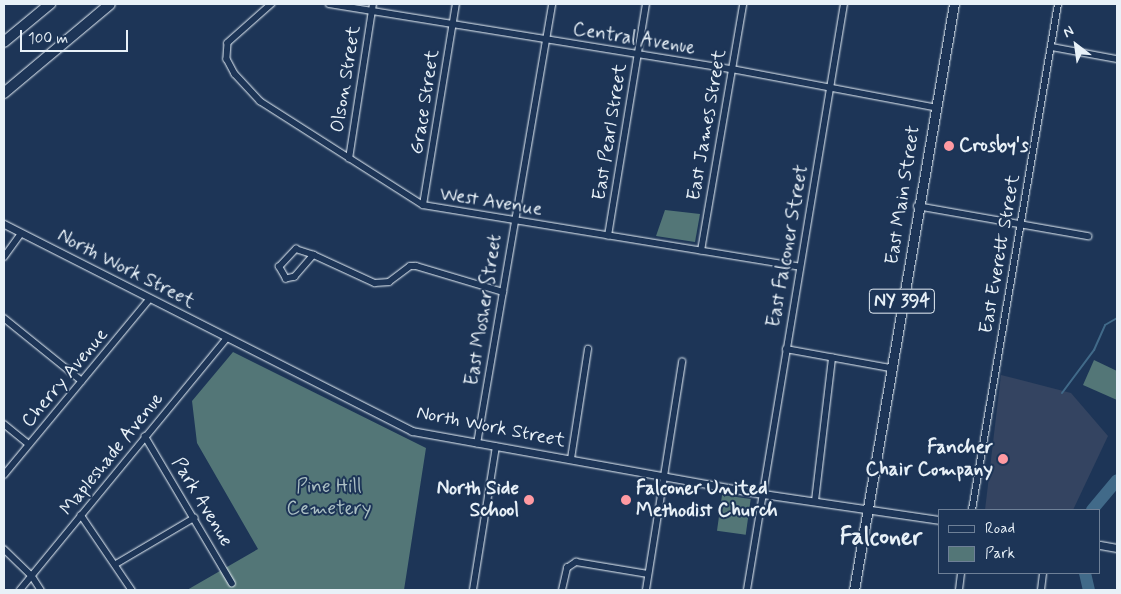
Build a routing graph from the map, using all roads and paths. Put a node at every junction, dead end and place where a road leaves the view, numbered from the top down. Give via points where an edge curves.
1 (110, 4) edge
2 (272, 4) edge
3 (330, 4) edge
4 (373, 4) edge
5 (456, 4) edge
6 (552, 4) edge
7 (646, 4) edge
8 (743, 4) edge
9 (844, 4) edge
10 (950, 4) edge
11 (954, 4) edge
12 (1058, 4) edge
13 (46, 7) edge
14 (372, 11) junction
15 (452, 26) junction
16 (546, 41) junction
17 (4, 42) edge
18 (1052, 47) junction
19 (638, 54) junction
20 (1117, 59) edge
21 (732, 69) junction
22 (830, 86) junction
23 (937, 92) junction
24 (4, 93) edge
25 (934, 107) junction
26 (349, 159) junction
27 (423, 206) junction
28 (918, 206) junction
29 (514, 221) junction
30 (1020, 223) junction
31 (4, 224) edge
32 (21, 234) junction
33 (608, 236) junction
34 (1088, 236) dead end
35 (701, 251) junction
36 (314, 255) junction
37 (4, 257) edge
38 (800, 267) junction
39 (503, 292) junction
40 (149, 300) junction
41 (4, 318) edge
42 (227, 338) junction
43 (588, 349) dead end
44 (786, 349) junction
45 (832, 358) junction
46 (682, 362) dead end
47 (891, 368) junction
48 (82, 381) junction
49 (4, 424) edge
50 (145, 436) junction
51 (29, 444) junction
52 (477, 444) junction
53 (496, 447) junction
54 (571, 459) junction
55 (4, 475) edge
56 (664, 475) junction
57 (763, 494) junction
58 (815, 501) junction
59 (972, 509) edge
60 (866, 510) junction
61 (81, 515) junction
62 (194, 518) junction
63 (938, 520) edge
64 (1101, 545) edge
65 (1117, 548) edge
66 (4, 550) edge
67 (116, 564) junction
68 (648, 574) junction
69 (961, 574) edge
70 (1043, 574) edge
71 (32, 576) junction
72 (232, 583) dead end
73 (20, 590) edge
74 (41, 590) edge
75 (132, 590) edge
76 (473, 590) edge
77 (562, 590) edge
78 (646, 590) edge
79 (747, 590) edge
80 (854, 590) edge
81 (959, 590) edge
82 (1041, 590) edge

1 - 24 highway
2 - 26 street, West Avenue via 228,43 227,59 235,74 260,101
3 - 14 street, Central Avenue
4 - 14 street, Olson Street
5 - 15 street, Grace Street
6 - 16 street, East Mosher Street
7 - 19 street, East Pearl Street
8 - 21 street, East James Street
9 - 22 street, East Falconer Street
10 - 23 main road, East Main Street / NY 394
11 - 23 main road, East Main Street / NY 394
12 - 18 street, East Everett Street
13 - 17 highway
14 - 15 street, Central Avenue
14 - 26 street, Olson Street
15 - 16 street, Central Avenue
15 - 27 street, Grace Street
16 - 19 street, Central Avenue
16 - 29 street, East Mosher Street
18 - 20 street
18 - 30 street, East Everett Street
19 - 21 street, Central Avenue
19 - 33 street, East Pearl Street
21 - 22 street, Central Avenue
21 - 35 street, East James Street
22 - 25 street, Central Avenue
22 - 38 street, East Falconer Street
23 - 25 main road, East Main Street / NY 394
25 - 28 main road, East Main Street / NY 394
26 - 27 street, West Avenue
27 - 29 street, West Avenue
28 - 30 street
28 - 47 main road, East Main Street / NY 394
29 - 33 street, West Avenue
29 - 39 street, East Mosher Street
30 - 34 street
30 - 59 street, East Everett Street
31 - 32 street, North Work Street
32 - 37 street
32 - 40 street, North Work Street
33 - 35 street, West Avenue
35 - 38 street, West Avenue
36 - 36 street via 301,249 293,250 279,270 286,279 291,279
36 - 39 street via 374,283 389,282 410,266 416,266
38 - 44 street, East Falconer Street
39 - 52 street, East Mosher Street
40 - 42 street, North Work Street
40 - 48 street, Cherry Avenue
41 - 48 street
42 - 50 street, Mapleshade Avenue
42 - 52 street, North Work Street via 412,431
43 - 54 street
44 - 45 street
44 - 57 street, East Falconer Street
45 - 47 street
45 - 58 street
46 - 56 street
47 - 60 main road, East Main Street / NY 394
48 - 51 street, Cherry Avenue
49 - 51 street
50 - 61 street, Mapleshade Avenue
50 - 62 street, Park Avenue
51 - 55 street, Cherry Avenue
52 - 53 street, North Work Street
53 - 54 street, North Work Street
53 - 76 street
54 - 56 street, North Work Street
56 - 57 street, North Work Street
56 - 68 street
57 - 58 street, North Work Street
57 - 79 street, East Falconer Street
58 - 60 street, North Work Street
60 - 63 street, North Work Street
60 - 80 main road, NY 394
61 - 67 street
61 - 71 street, Mapleshade Avenue
62 - 67 street
62 - 72 street, Park Avenue
64 - 65 street
66 - 71 street
67 - 75 street
68 - 77 street via 576,562 567,568
68 - 78 street
69 - 81 street
70 - 82 street
71 - 73 street, Mapleshade Avenue
71 - 74 street

